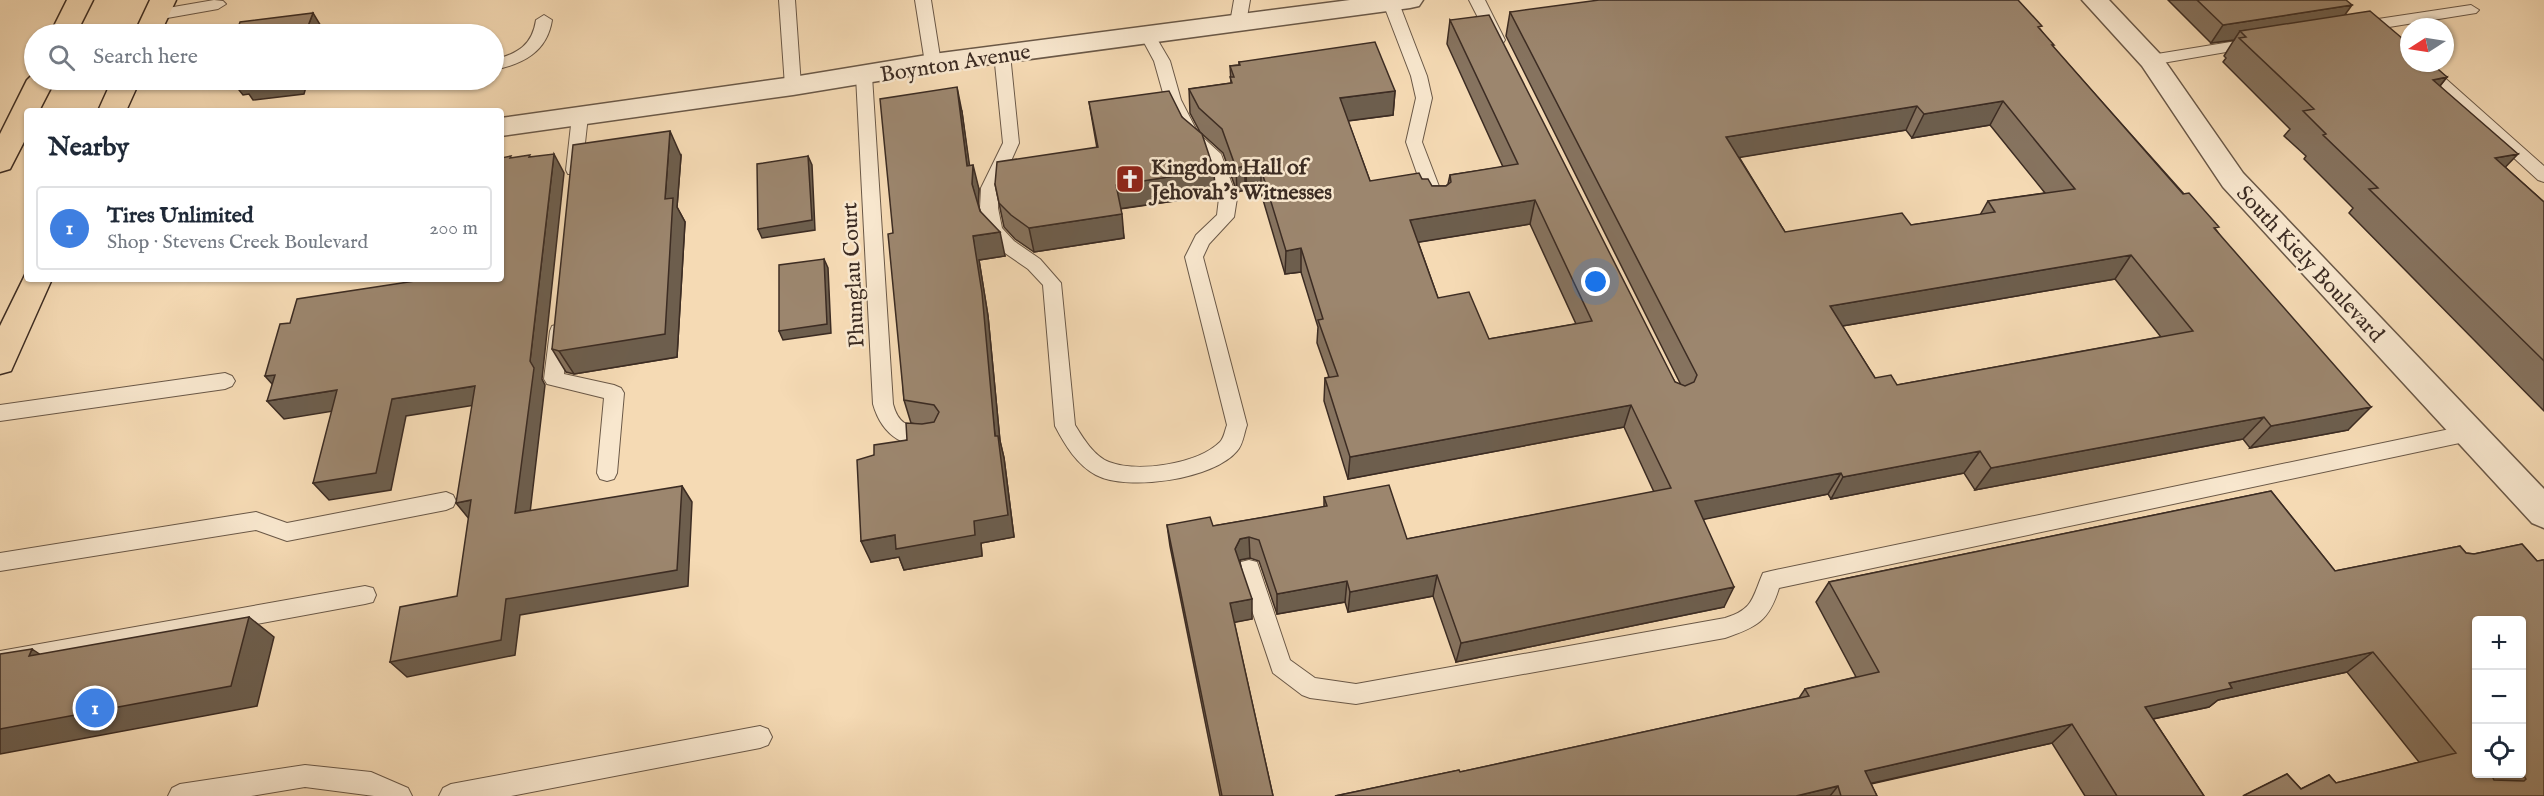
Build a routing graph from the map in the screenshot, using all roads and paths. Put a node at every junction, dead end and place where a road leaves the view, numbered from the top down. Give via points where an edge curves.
1 (80, 0) edge
2 (787, 0) edge
3 (923, 0) edge
4 (1477, 0) edge
5 (2095, 0) edge
6 (1400, 1) edge
7 (218, 4) dead end
8 (2471, 10) dead end
9 (1240, 11) edge
10 (155, 16) edge
11 (544, 20) dead end
12 (68, 24) edge
13 (2376, 25) junction
14 (2342, 30) edge
15 (1148, 34) junction
16 (2274, 40) edge
17 (2392, 40) edge
18 (1002, 54) junction
19 (1506, 59) edge
20 (2151, 60) junction
21 (504, 62) edge
22 (933, 63) junction
23 (2428, 72) edge
24 (864, 76) junction
25 (793, 86) junction
26 (37, 90) edge
27 (121, 90) edge
28 (29, 108) edge
29 (113, 108) edge
30 (580, 116) junction
31 (24, 121) edge
32 (504, 127) edge
33 (0, 162) edge
34 (2544, 176) edge
35 (573, 189) edge
36 (1437, 204) edge
37 (36, 282) edge
38 (561, 308) edge
39 (0, 362) edge
40 (225, 381) dead end
41 (0, 413) edge
42 (2469, 433) junction
43 (934, 436) edge
44 (607, 473) dead end
45 (446, 501) dead end
46 (2544, 513) edge
47 (0, 562) edge
48 (1249, 569) dead end
49 (365, 595) dead end
50 (0, 661) edge
51 (760, 736) dead end
52 (180, 796) edge
53 (400, 796) edge
54 (451, 796) edge

1 - 12 main road
2 - 25 lane
3 - 22 lane
4 - 19 lane
5 - 20 street, South Kiely Boulevard
6 - 9 street, Boynton Avenue
6 - 36 lane via 1424,98 1414,142
7 - 10 lane
8 - 13 lane
9 - 15 street, Boynton Avenue
11 - 21 lane via 540,39 528,51
13 - 14 lane
13 - 17 lane
15 - 18 street, Boynton Avenue
15 - 18 lane via 1162,61 1173,100 1192,136 1213,154 1228,198 1225,217 1202,240 1194,257 1237,425 1230,446 1206,462 1140,476 1103,469 1078,449 1065,426 1052,283 994,230 990,188 1011,143
16 - 20 lane
18 - 22 street, Boynton Avenue
20 - 42 street, South Kiely Boulevard via 2233,180
22 - 24 street, Boynton Avenue
23 - 34 lane
24 - 25 street, Boynton Avenue
24 - 43 lane, Phunglau Court via 883,404 887,419 907,436
25 - 30 street, Boynton Avenue
26 - 28 main road
27 - 29 main road
30 - 32 street, Boynton Avenue
30 - 35 lane
31 - 33 main road
37 - 39 main road
38 - 44 lane via 554,379 614,393
40 - 41 lane
42 - 46 street, South Kiely Boulevard
42 - 48 lane via 1771,580 1763,605 1749,621 1725,628 1356,694 1310,688 1281,666
45 - 47 lane via 287,532 256,521
49 - 50 lane
51 - 54 lane
52 - 53 lane via 305,776 371,783

